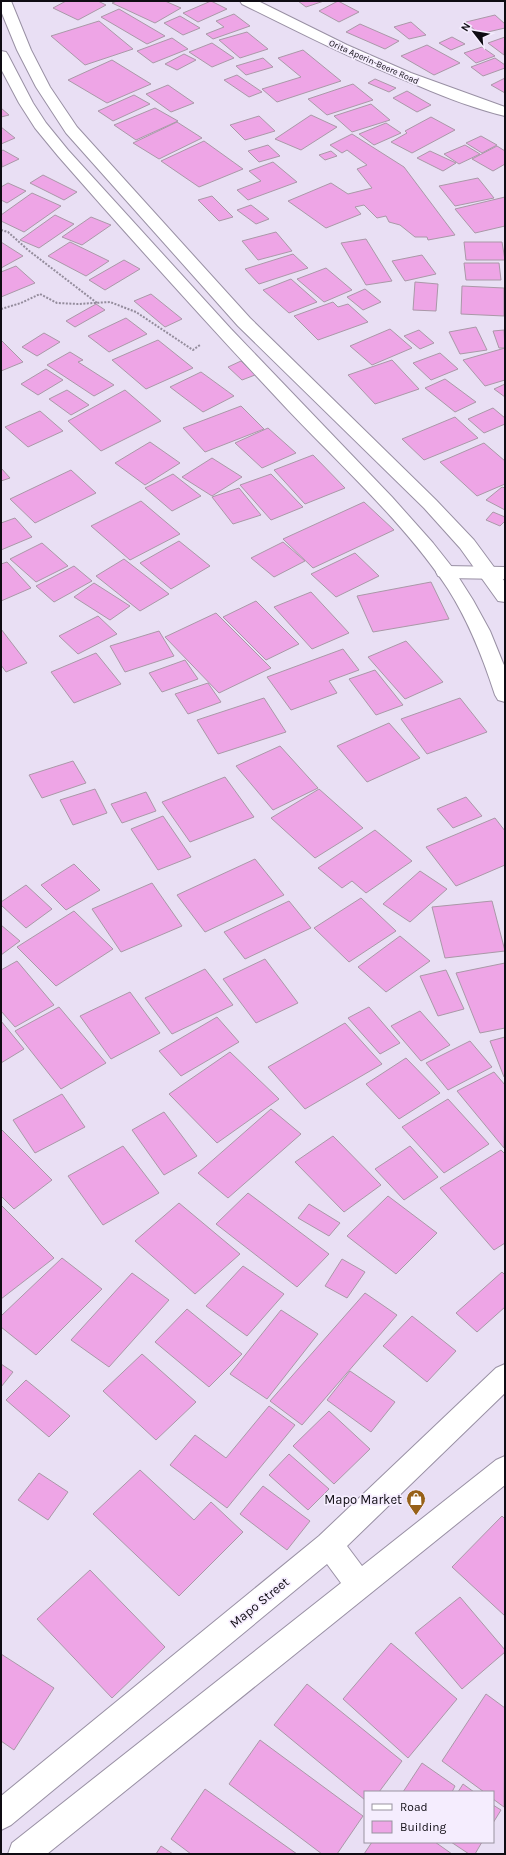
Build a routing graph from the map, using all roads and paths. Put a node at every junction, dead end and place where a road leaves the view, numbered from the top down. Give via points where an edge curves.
1 (4, 1) edge
2 (247, 1) edge
3 (1, 55) edge
4 (505, 112) edge
5 (131, 197) junction
6 (110, 205) junction
7 (1, 230) edge
8 (97, 303) junction
9 (1, 309) edge
10 (223, 330) junction
11 (445, 572) junction
12 (497, 572) edge
13 (505, 596) edge
14 (505, 695) edge
15 (505, 1376) edge
16 (505, 1469) edge
17 (329, 1545) junction
18 (359, 1584) junction
19 (1, 1815) edge
20 (23, 1854) edge

1 - 5 main road via 24,50 54,106 71,130
2 - 4 main road, Orita Aperin-Beere Road via 392,71 440,91
3 - 6 main road via 40,125
5 - 6 main road
5 - 12 main road via 244,322
6 - 10 main road
7 - 8 path via 8,232
8 - 9 path via 57,303 40,294
8 - 10 path via 110,302 136,312 193,350
10 - 11 main road via 312,426 375,489
11 - 12 main road
11 - 14 main road via 482,636
12 - 13 main road
15 - 17 main road, Mapo Street
16 - 18 main road
17 - 18 main road
17 - 19 main road, Mapo Street
18 - 20 main road

